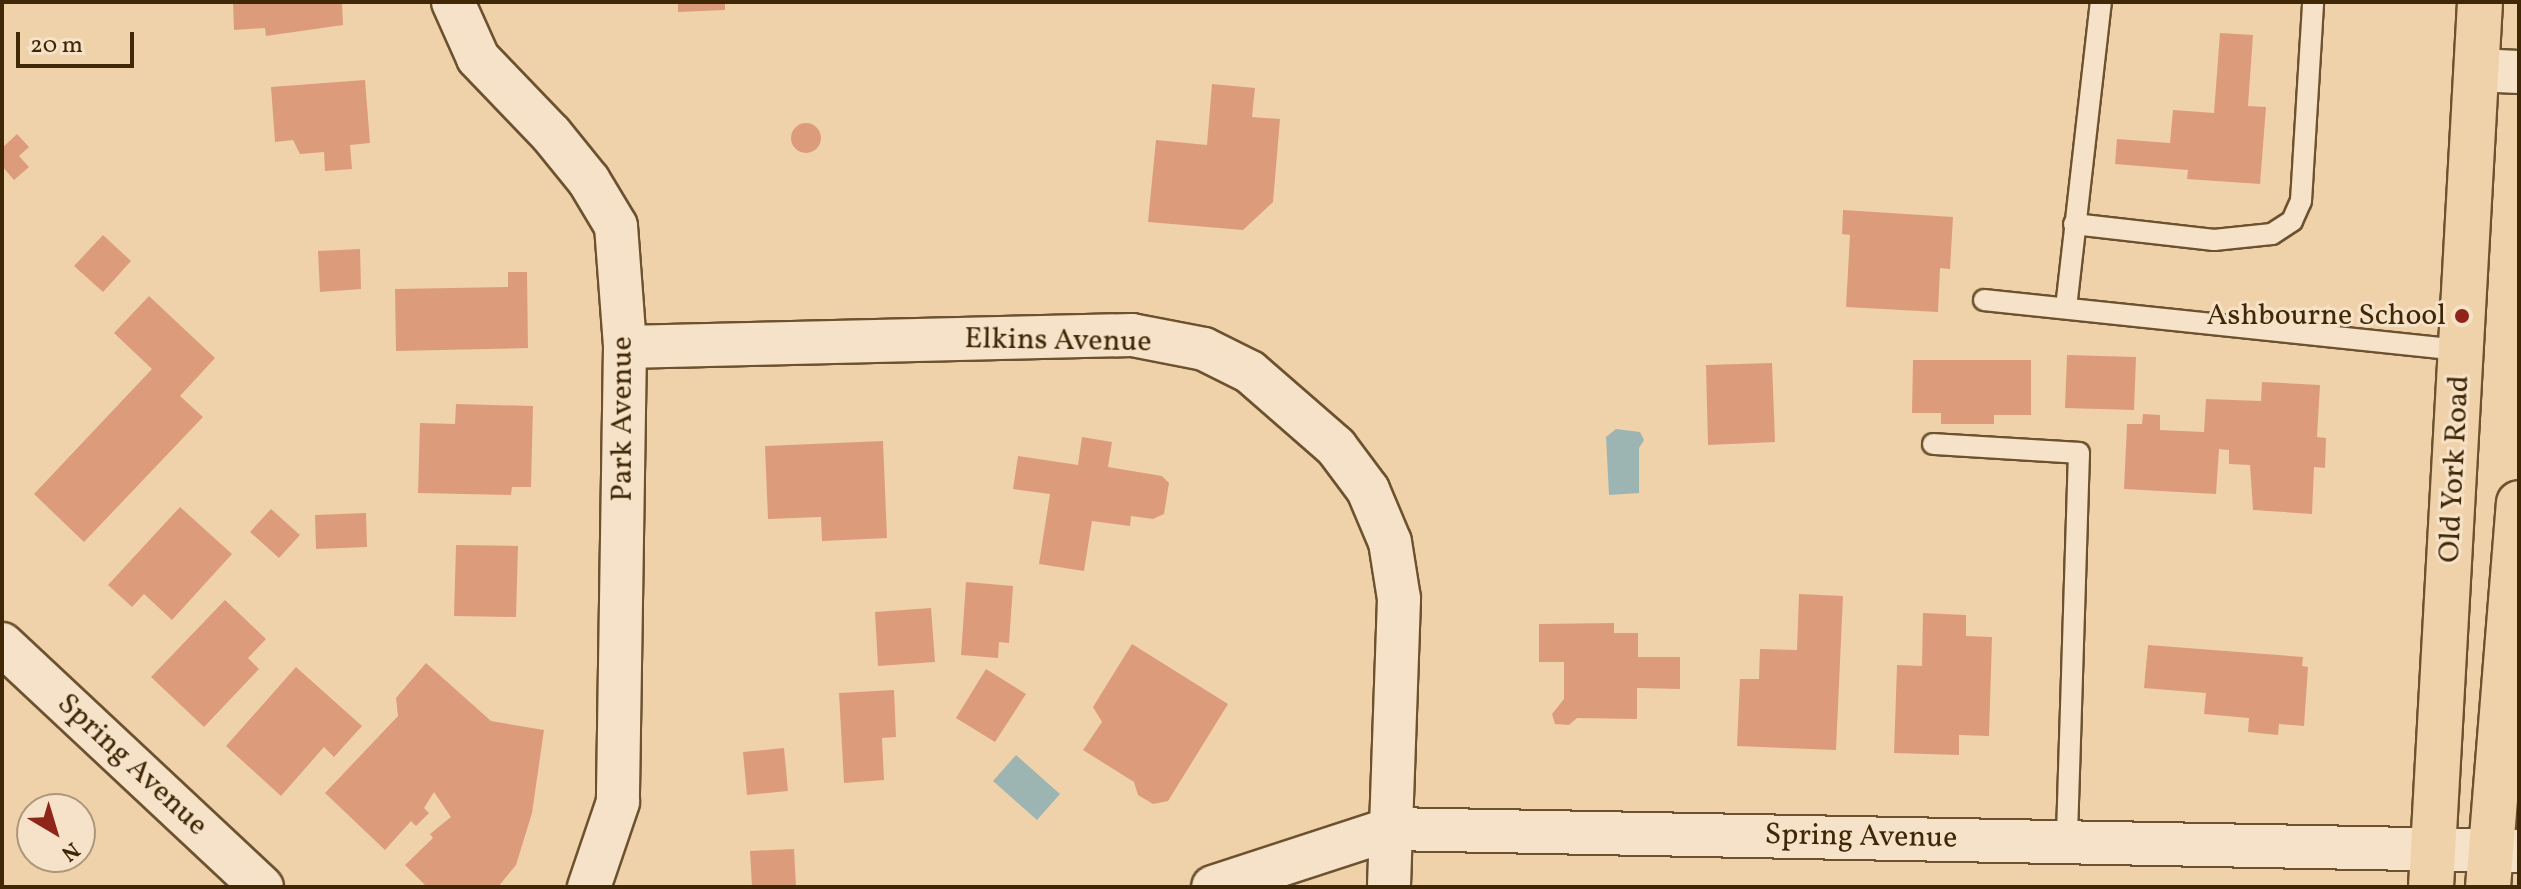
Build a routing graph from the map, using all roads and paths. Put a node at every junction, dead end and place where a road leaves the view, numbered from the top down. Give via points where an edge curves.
1 (453, 2) edge
2 (2101, 2) edge
3 (2313, 2) edge
4 (2480, 2) edge
5 (2476, 70) junction
6 (2519, 72) edge
7 (2074, 224) junction
8 (1984, 300) dead end
9 (2066, 308) junction
10 (625, 347) junction
11 (2461, 350) junction
12 (1933, 444) dead end
13 (2519, 503) edge
14 (2, 644) edge
15 (1390, 829) junction
16 (2067, 840) junction
17 (2500, 863) edge
18 (2433, 867) edge
19 (262, 887) edge
20 (589, 887) edge
21 (1213, 887) edge
22 (1389, 887) edge

1 - 10 street, Park Avenue via 478,58 561,146 616,226
2 - 7 lane
3 - 7 lane via 2301,201 2292,221 2272,234 2214,240
4 - 5 highway, Old York Road
5 - 6 street
5 - 11 highway, Old York Road
7 - 9 lane
8 - 9 lane
9 - 11 lane
10 - 15 street, Elkins Avenue via 1132,335 1204,349 1250,372 1336,447 1368,490 1390,542 1399,599
10 - 20 street, Park Avenue via 618,802
11 - 18 highway, Old York Road
12 - 16 lane via 2079,453
13 - 17 highway
14 - 19 street, Spring Avenue
15 - 16 street, Spring Avenue
15 - 21 street, Spring Avenue
15 - 22 street, Elkins Avenue
16 - 18 street, Spring Avenue
17 - 18 street, Spring Avenue

